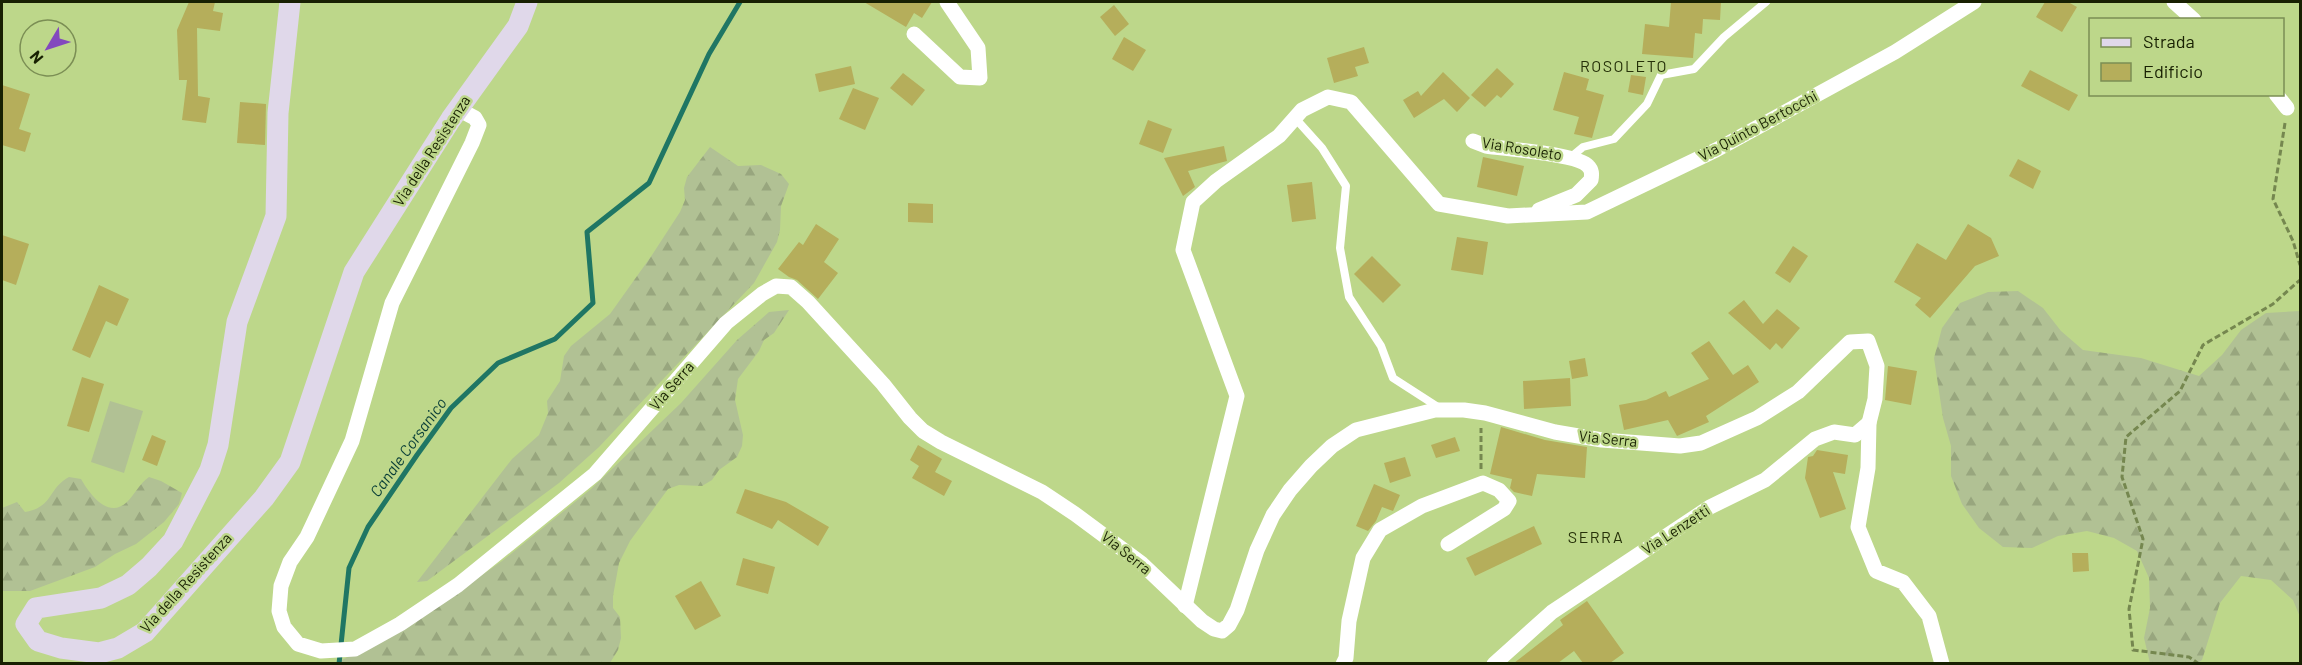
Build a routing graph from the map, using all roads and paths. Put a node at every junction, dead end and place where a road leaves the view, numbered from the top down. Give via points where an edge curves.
1 (290, 2) edge
2 (527, 2) edge
3 (947, 2) edge
4 (1766, 2) edge
5 (1974, 2) edge
6 (2174, 2) edge
7 (2192, 18) edge
8 (914, 34) dead end
9 (2278, 96) edge
10 (2287, 108) joint
11 (458, 109) junction
12 (1295, 118) junction
13 (1473, 141) dead end
14 (1571, 157) junction
15 (1528, 215) junction
16 (2301, 265) edge
17 (2301, 280) edge
18 (1442, 410) junction
19 (1869, 423) junction
20 (1481, 428) dead end
21 (1483, 483) junction
22 (1448, 544) dead end
23 (1185, 606) junction
24 (1343, 663) edge
25 (1494, 663) edge
26 (1942, 663) edge
27 (2199, 663) edge

1 - 11 street, Via della Resistenza via 278,113 276,216 237,322 218,445 210,470 173,541 149,567 128,585 101,598 36,608 26,624 38,641 99,653 118,648 145,632 264,498 290,462 354,272
2 - 11 street, Via della Resistenza via 518,26
3 - 8 street via 978,48 980,78 960,77
4 - 14 lane via 1694,69 1661,75 1647,104 1614,139 1583,147
5 - 15 street, Via Quinto Bertocchi via 1895,52 1716,150 1587,212
6 - 7 street
9 - 10 street
10 - 16 path via 2273,199
11 - 23 street, Via Serra via 475,118 479,125 392,303 352,441 281,586 279,611 284,627 298,644 321,651 354,649 458,585 595,474 726,323 776,286 790,287 808,302 922,431 1042,492 1076,514 1141,563
12 - 15 street, Via Quinto Bertocchi via 1328,97 1351,102 1439,204 1508,216
12 - 18 lane via 1322,148 1346,186 1340,248 1349,297 1381,346 1393,378
12 - 23 street, Via Quinto Bertocchi via 1279,136 1193,202 1183,250 1237,396
13 - 14 street, Via Rosoleto
14 - 15 street, Via Rosoleto via 1587,165 1592,172 1591,180 1576,195
17 - 27 path via 2273,304 2203,345 2180,391 2126,437 2122,477 2143,539 2129,609 2133,650 2189,657
18 - 19 street, Via Serra via 1485,413 1602,440 1701,444 1757,418 1798,392 1850,342 1868,341 1877,366
18 - 23 street, Via Serra via 1356,430 1311,466 1273,515 1236,610 1222,631
19 - 25 street, Via Lenzetti via 1855,435 1834,432 1815,439 1765,480 1710,507 1552,612
19 - 26 street via 1868,468 1858,527 1876,571 1903,582 1929,616
20 - 21 path
21 - 22 street via 1500,490 1509,501 1504,509
21 - 24 street via 1422,506 1380,530 1363,558

